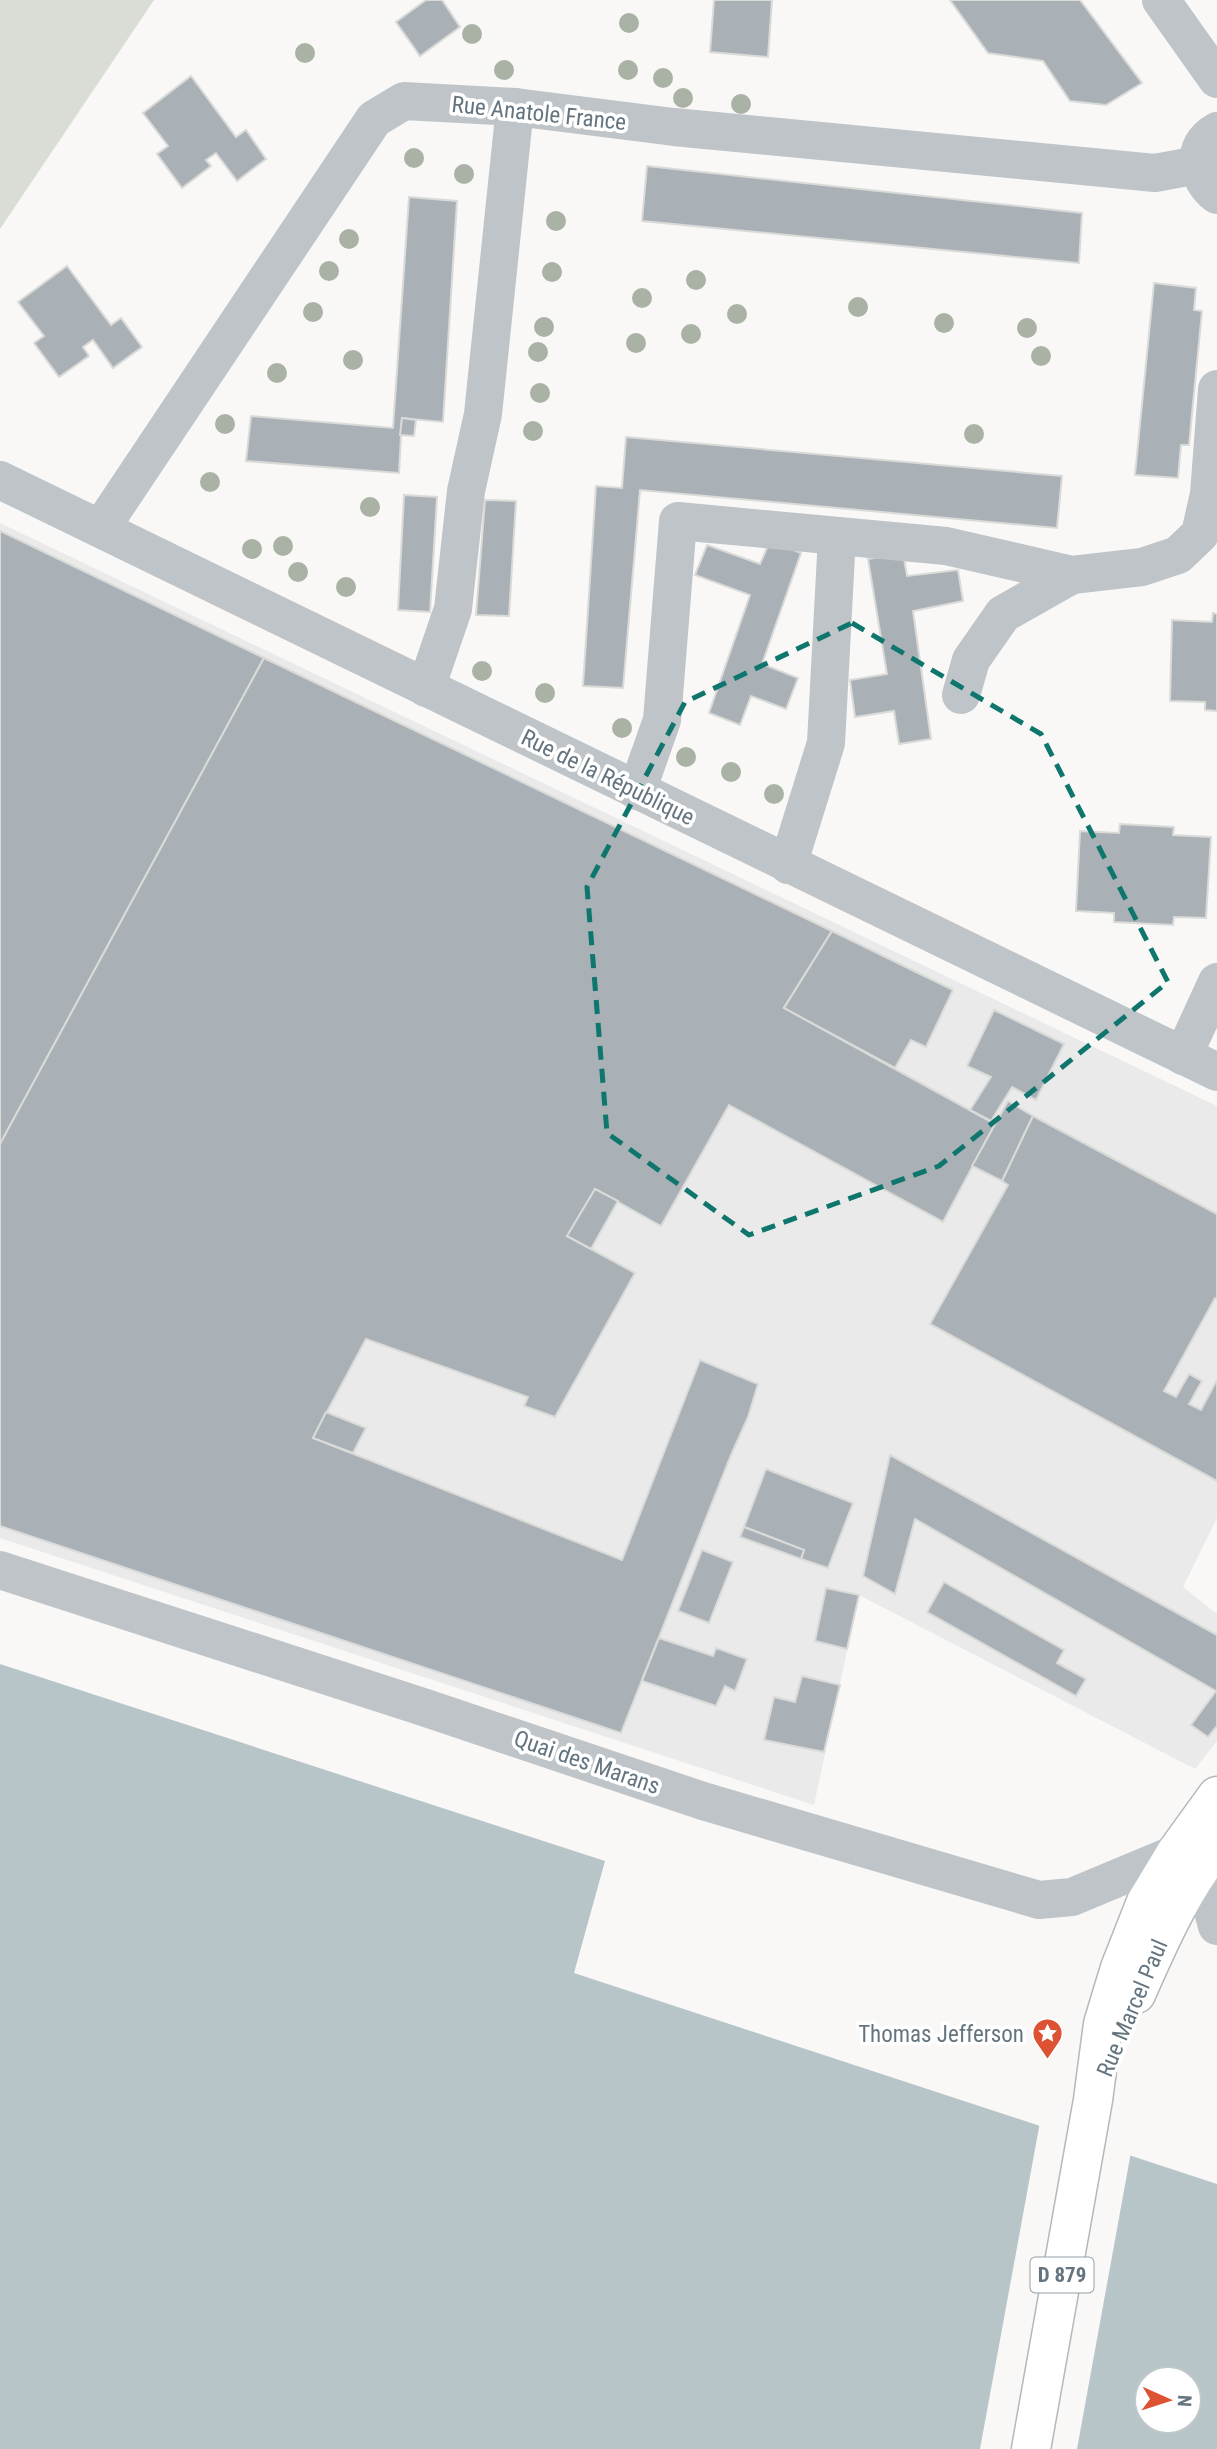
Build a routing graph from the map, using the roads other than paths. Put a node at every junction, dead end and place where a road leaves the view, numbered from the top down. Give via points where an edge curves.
1 (1161, 0) edge
2 (1217, 79) edge
3 (516, 107) junction
4 (1217, 131) edge
5 (1208, 180) edge
6 (1217, 389) edge
7 (0, 480) edge
8 (101, 528) junction
9 (837, 536) junction
10 (1072, 576) junction
11 (426, 688) junction
12 (961, 695) dead end
13 (637, 791) junction
14 (788, 865) junction
15 (1217, 982) edge
16 (1183, 1056) junction
17 (1217, 1072) edge
18 (0, 1570) edge
19 (1217, 1796) edge
20 (1197, 1855) edge
21 (1217, 1926) edge
22 (1031, 2449) edge

1 - 2 street
3 - 5 street, Rue Anatole France
3 - 8 street, Rue Anatole France via 404,101 374,119
3 - 11 street via 483,414 466,491 453,609
4 - 5 street via 1199,153
6 - 10 street via 1209,494 1200,534 1178,555 1142,567
7 - 8 street, Rue de la République
8 - 11 street, Rue de la République
9 - 10 street via 946,546
9 - 13 street via 678,521 662,720
9 - 14 street via 826,743
10 - 12 street via 1003,614 971,660
11 - 13 street, Rue de la République
13 - 14 street, Rue de la République
14 - 16 street, Rue de la République
15 - 16 street
16 - 17 street, Rue de la République
18 - 20 street, Quai des Marans via 703,1801 1039,1900 1072,1897
19 - 20 main road, Rue Marcel Paul / D 879
20 - 21 street
20 - 22 main road, Rue Marcel Paul / D 879 via 1146,1902 1103,2024 1094,2100

